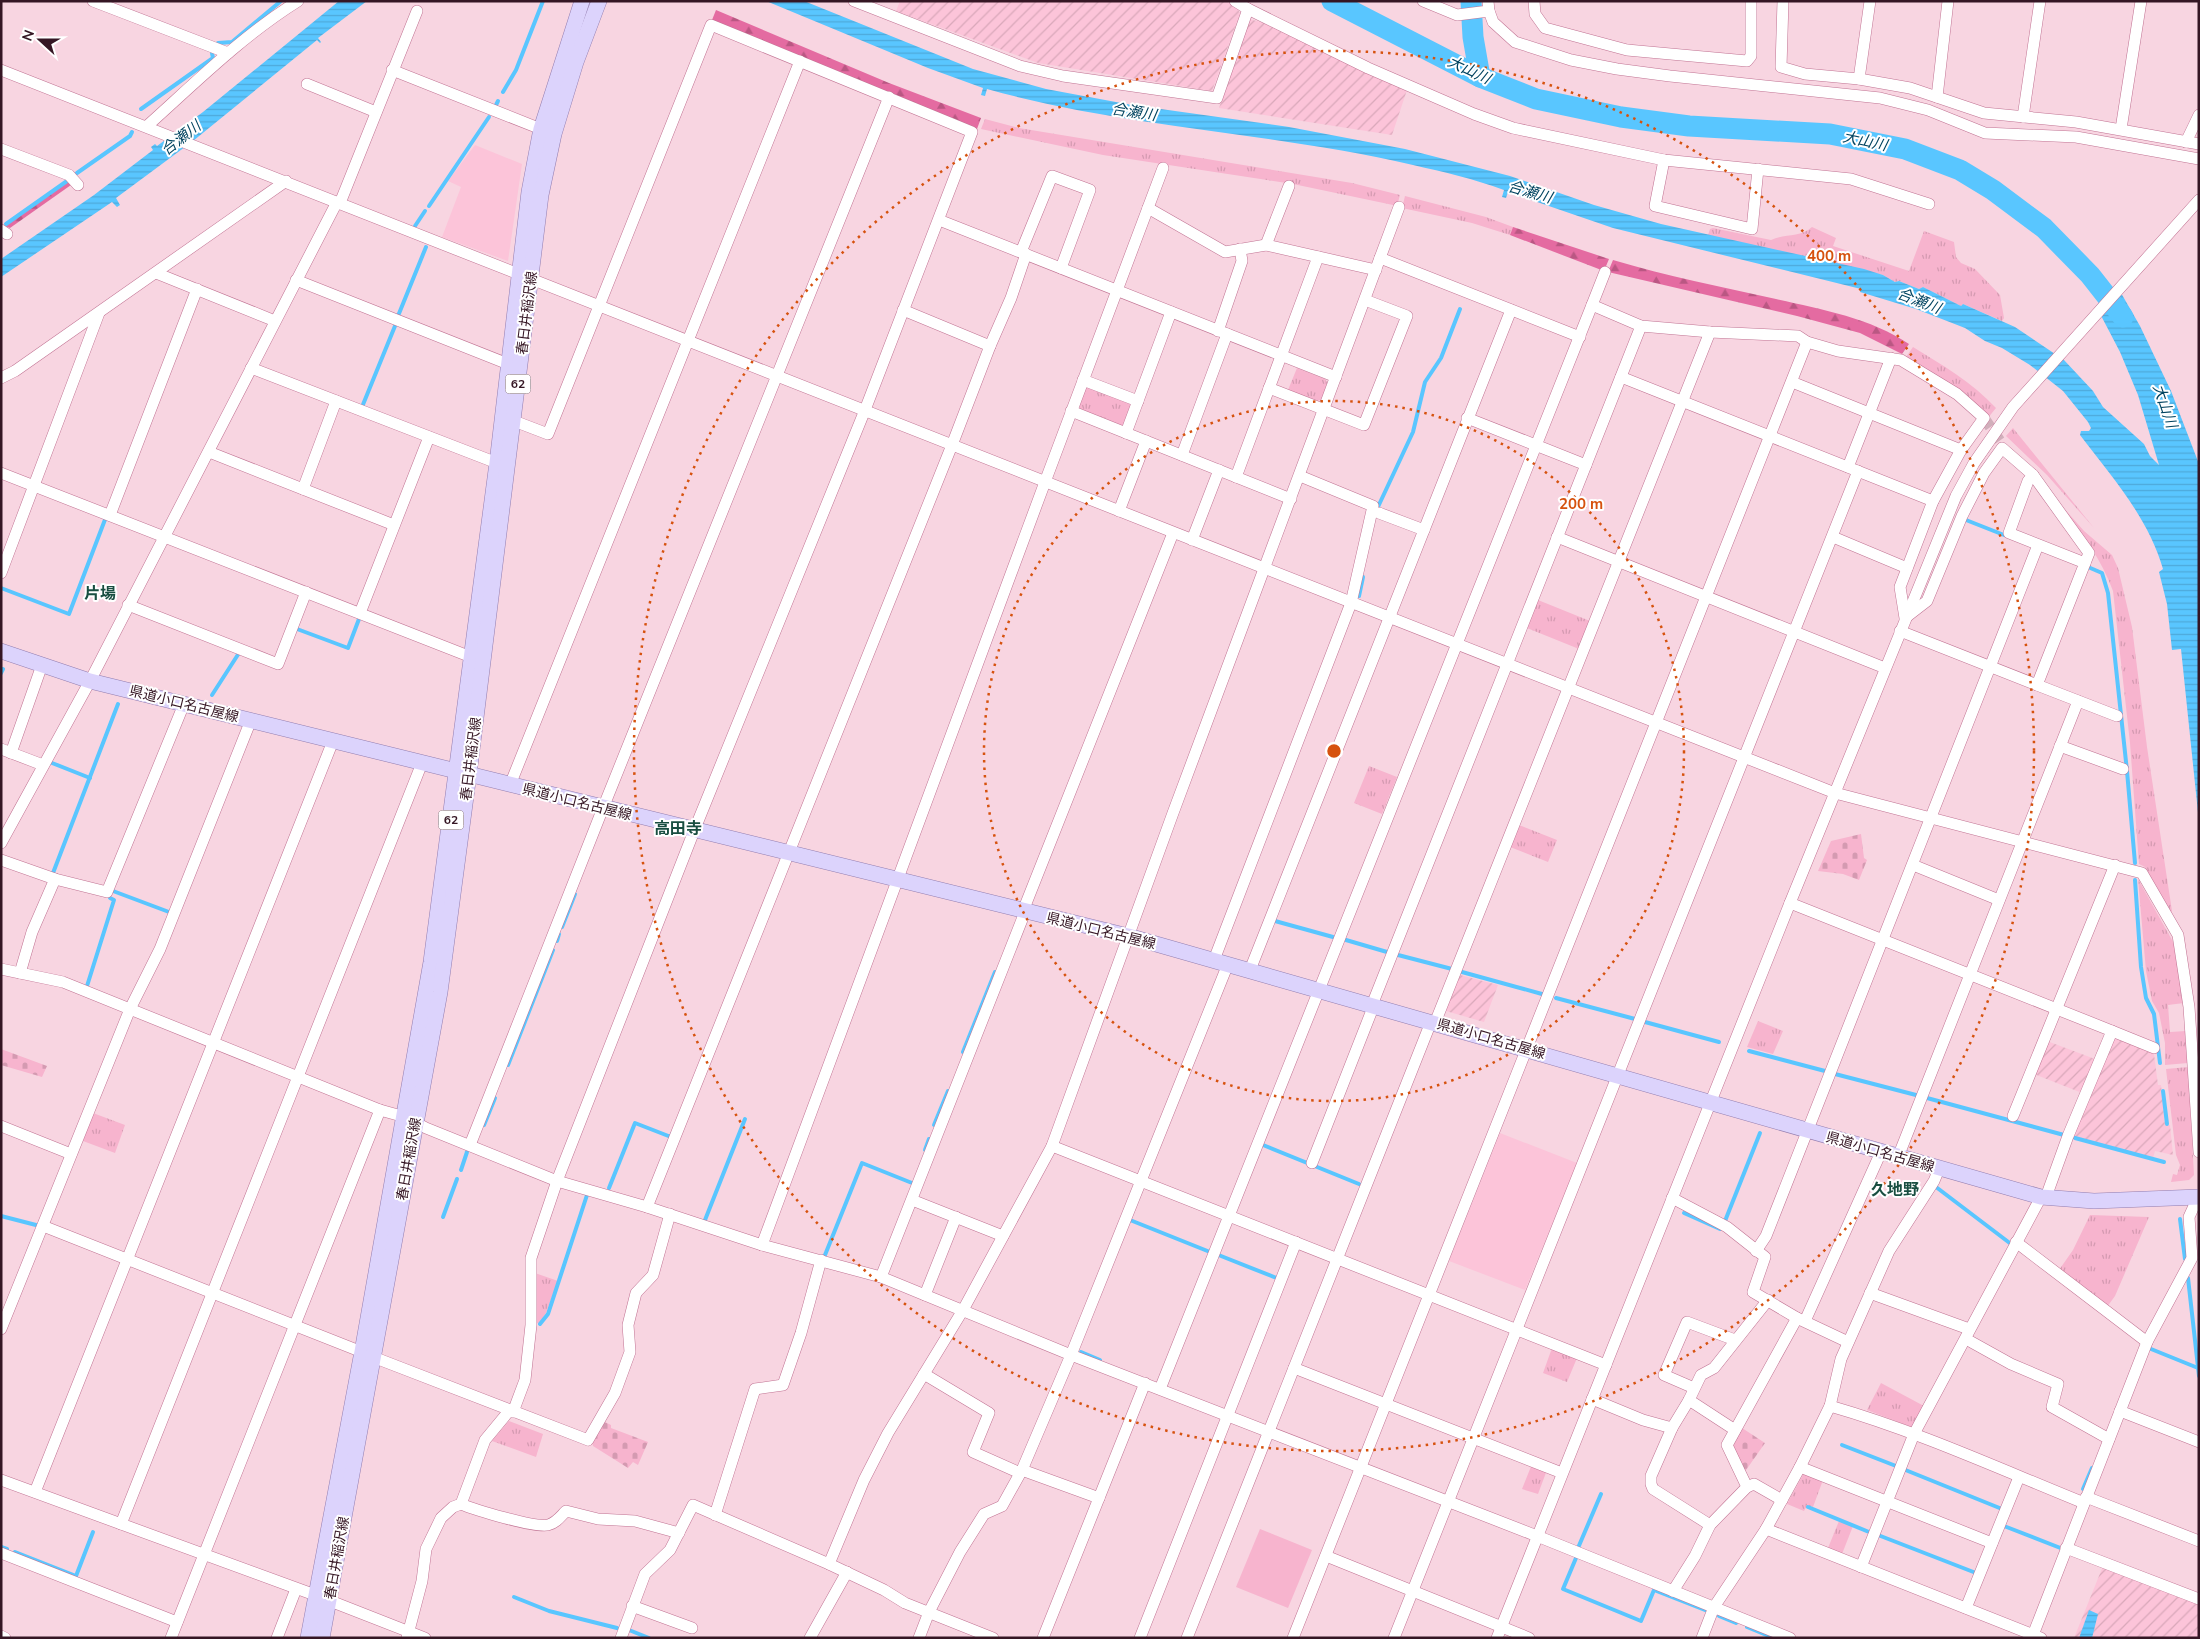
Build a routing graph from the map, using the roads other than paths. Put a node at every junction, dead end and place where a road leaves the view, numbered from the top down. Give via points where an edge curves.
1 (93, 1) edge
2 (298, 1) edge
3 (582, 1) edge
4 (599, 1) edge
5 (854, 1) edge
6 (1234, 1) edge
7 (1534, 1) edge
8 (1751, 1) edge
9 (1782, 1) edge
10 (1870, 1) edge
11 (1948, 1) edge
12 (2040, 1) edge
13 (2141, 1) edge
14 (1428, 3) edge
15 (1489, 6) edge
16 (1248, 9) junction
17 (417, 11) dead end
18 (228, 53) junction
19 (800, 61) junction
20 (1, 70) edge
21 (392, 70) junction
22 (1860, 79) junction
23 (307, 84) dead end
24 (889, 97) junction
25 (1937, 97) junction
26 (376, 112) junction
27 (2199, 115) edge
28 (2024, 117) junction
29 (151, 128) junction
30 (541, 129) junction
31 (2121, 129) junction
32 (2186, 142) junction
33 (2199, 144) edge
34 (1, 149) edge
35 (1664, 160) junction
36 (2199, 160) edge
37 (1163, 168) dead end
38 (1758, 170) junction
39 (286, 181) junction
40 (78, 185) dead end
41 (1288, 186) dead end
42 (2199, 200) edge
43 (339, 202) junction
44 (1929, 204) dead end
45 (1400, 207) dead end
46 (1148, 208) junction
47 (939, 220) junction
48 (1266, 245) junction
49 (1240, 249) junction
50 (1023, 253) junction
51 (1318, 257) junction
52 (1380, 258) junction
53 (1061, 268) junction
54 (1376, 270) junction
55 (1606, 272) dead end
56 (156, 273) junction
57 (525, 275) junction
58 (296, 280) junction
59 (197, 289) junction
60 (1116, 290) junction
61 (1365, 300) junction
62 (1592, 305) junction
63 (598, 306) junction
64 (903, 310) junction
65 (1511, 310) junction
66 (1172, 312) junction
67 (100, 313) junction
68 (275, 320) junction
69 (1641, 326) junction
70 (1223, 332) junction
71 (1710, 332) junction
72 (1580, 337) junction
73 (688, 341) junction
74 (1807, 342) junction
75 (990, 346) junction
76 (1281, 356) junction
77 (1891, 358) junction
78 (508, 364) junction
79 (251, 368) junction
80 (777, 376) junction
81 (1336, 377) junction
82 (1621, 377) junction
83 (1, 378) edge
84 (1083, 380) junction
85 (1792, 382) junction
86 (1269, 388) junction
87 (336, 401) junction
88 (1138, 401) junction
89 (1682, 401) junction
90 (1325, 409) junction
91 (865, 410) junction
92 (1071, 411) junction
93 (1870, 413) junction
94 (1468, 418) junction
95 (514, 421) junction
96 (1126, 433) junction
97 (429, 437) junction
98 (1770, 437) junction
99 (1146, 441) junction
100 (952, 445) junction
101 (1536, 446) junction
102 (1961, 450) junction
103 (209, 452) junction
104 (1182, 455) junction
105 (497, 463) junction
106 (1586, 465) junction
107 (1853, 469) junction
108 (1219, 470) junction
109 (1, 473) edge
110 (2033, 475) junction
111 (1300, 476) junction
112 (1236, 477) junction
113 (1044, 482) junction
114 (34, 486) junction
115 (303, 489) junction
116 (1291, 499) junction
117 (1933, 501) junction
118 (1119, 512) junction
119 (1379, 513) dead end
120 (110, 515) junction
121 (394, 526) junction
122 (1424, 530) junction
123 (1173, 533) junction
124 (164, 537) junction
125 (1557, 537) junction
126 (1832, 537) junction
127 (1192, 540) junction
128 (2038, 545) junction
129 (1619, 561) junction
130 (2085, 563) junction
131 (1907, 568) junction
132 (1265, 569) junction
133 (1, 573) edge
134 (306, 592) junction
135 (1706, 596) junction
136 (1351, 603) junction
137 (128, 605) junction
138 (360, 613) junction
139 (1389, 617) junction
140 (1905, 618) junction
141 (1794, 631) junction
142 (1900, 631) junction
143 (1457, 644) junction
144 (1, 651) edge
145 (471, 657) junction
146 (1506, 664) junction
147 (42, 665) junction
148 (1990, 667) junction
149 (1885, 668) junction
150 (90, 681) junction
151 (2037, 685) junction
152 (1568, 688) junction
153 (2078, 701) junction
154 (184, 704) junction
155 (2117, 716) dead end
156 (251, 720) junction
157 (1656, 723) junction
158 (333, 741) junction
159 (2060, 746) junction
160 (6, 751) edge
161 (1743, 758) junction
162 (422, 763) junction
163 (43, 765) junction
164 (2124, 769) dead end
165 (463, 773) junction
166 (510, 785) junction
167 (1835, 793) junction
168 (603, 808) junction
169 (1930, 818) junction
170 (694, 831) junction
171 (2022, 841) junction
172 (1, 843) edge
173 (788, 853) junction
174 (1, 860) edge
175 (1912, 865) junction
176 (2115, 865) junction
177 (55, 879) junction
178 (897, 880) junction
179 (1999, 900) junction
180 (1790, 903) junction
181 (1024, 912) junction
182 (1128, 936) junction
183 (1882, 939) junction
184 (1221, 962) junction
185 (1, 969) edge
186 (1250, 970) junction
187 (20, 973) junction
188 (1969, 974) junction
189 (1319, 989) junction
190 (1373, 1005) junction
191 (130, 1009) junction
192 (2057, 1009) junction
193 (1433, 1023) junction
194 (2112, 1031) junction
195 (213, 1042) junction
196 (1526, 1048) junction
197 (2154, 1048) dead end
198 (1617, 1076) junction
199 (298, 1077) junction
200 (1711, 1102) junction
201 (380, 1110) junction
202 (2013, 1116) dead end
203 (410, 1120) junction
204 (1, 1126) edge
205 (1807, 1131) junction
206 (470, 1145) junction
207 (1052, 1146) junction
208 (1881, 1152) junction
209 (2199, 1152) edge
210 (71, 1154) junction
211 (1898, 1157) junction
212 (1312, 1162) dead end
213 (1939, 1169) junction
214 (557, 1181) junction
215 (1141, 1181) junction
216 (2199, 1196) edge
217 (2044, 1197) junction
218 (1672, 1198) junction
219 (912, 1200) junction
220 (647, 1207) junction
221 (670, 1214) junction
222 (1229, 1215) junction
223 (956, 1217) junction
224 (43, 1226) junction
225 (1003, 1236) junction
226 (1296, 1242) junction
227 (2016, 1242) junction
228 (762, 1245) junction
229 (1756, 1250) junction
230 (1338, 1258) junction
231 (127, 1260) junction
232 (821, 1260) junction
233 (881, 1277) junction
234 (212, 1293) junction
235 (1870, 1293) junction
236 (1429, 1294) junction
237 (925, 1295) junction
238 (1768, 1300) junction
239 (5, 1308) edge
240 (963, 1310) junction
241 (1801, 1320) junction
242 (294, 1325) junction
243 (1, 1329) edge
244 (1516, 1330) junction
245 (1968, 1334) junction
246 (1735, 1340) junction
247 (1848, 1342) junction
248 (2147, 1342) junction
249 (368, 1355) junction
250 (1071, 1355) junction
251 (1606, 1365) junction
252 (1294, 1368) junction
253 (924, 1374) junction
254 (1145, 1383) junction
255 (1694, 1388) junction
256 (1160, 1389) junction
257 (1592, 1399) junction
258 (1689, 1400) junction
259 (1386, 1403) junction
260 (1830, 1406) junction
261 (2120, 1411) junction
262 (511, 1412) junction
263 (1227, 1415) junction
264 (1672, 1428) junction
265 (1735, 1430) junction
266 (1269, 1432) junction
267 (1914, 1434) junction
268 (1473, 1438) junction
269 (2109, 1439) junction
270 (2199, 1442) edge
271 (1361, 1467) junction
272 (1800, 1467) junction
273 (1021, 1472) junction
274 (1562, 1473) junction
275 (2019, 1477) junction
276 (1, 1480) edge
277 (1747, 1487) junction
278 (35, 1492) junction
279 (1099, 1498) junction
280 (1782, 1500) junction
281 (2085, 1500) junction
282 (1448, 1501) junction
283 (1887, 1501) junction
284 (461, 1504) junction
285 (715, 1515) junction
286 (121, 1524) junction
287 (1710, 1524) junction
288 (1766, 1529) junction
289 (679, 1533) junction
290 (1537, 1536) junction
291 (2199, 1541) edge
292 (1992, 1543) junction
293 (2066, 1548) junction
294 (1, 1552) edge
295 (203, 1555) junction
296 (1326, 1556) junction
297 (829, 1564) junction
298 (1861, 1566) junction
299 (847, 1572) junction
300 (296, 1588) junction
301 (1673, 1591) junction
302 (1412, 1592) junction
303 (322, 1598) junction
304 (2199, 1599) edge
305 (632, 1606) junction
306 (1714, 1607) junction
307 (1966, 1608) junction
308 (930, 1612) junction
309 (177, 1622) junction
310 (692, 1628) dead end
311 (1499, 1632) edge
312 (409, 1635) edge
313 (1, 1636) edge
314 (2035, 1636) edge
315 (990, 1637) edge
316 (5, 1638) edge
317 (171, 1638) edge
318 (277, 1638) edge
319 (308, 1638) edge
320 (322, 1638) edge
321 (425, 1638) edge
322 (620, 1638) edge
323 (810, 1638) edge
324 (919, 1638) edge
325 (1043, 1638) edge
326 (1140, 1638) edge
327 (1187, 1638) edge
328 (1293, 1638) edge
329 (1394, 1638) edge
330 (1529, 1638) edge
331 (1702, 1638) edge
332 (1790, 1638) edge

1 - 18 street
2 - 18 street
3 - 30 main road, 春日井稲沢線 / 62
4 - 57 main road, 春日井稲沢線 / 62 via 554,134
5 - 16 street via 1020,66 1063,76 1217,98
6 - 16 street
7 - 8 street via 1535,14 1545,28 1627,50 1747,61 1751,56
9 - 22 street via 1781,67 1806,74
10 - 22 street
11 - 25 street
12 - 28 street
13 - 31 street
14 - 15 street via 1457,15
15 - 36 street via 1493,22 1515,42 1580,62 1670,76 1880,98 1928,110 1985,133 2076,137
16 - 35 street via 1368,68 1492,122
17 - 21 street
18 - 29 street
19 - 24 street
19 - 63 street via 711,25
19 - 73 street
20 - 29 street
21 - 26 street
21 - 30 street
22 - 25 street via 1910,88
23 - 26 street
24 - 47 street via 972,132
24 - 80 street
25 - 28 street via 1984,113
26 - 43 street
27 - 32 street
28 - 31 street
29 - 39 street
30 - 57 main road, 春日井稲沢線 / 62 via 529,192
31 - 32 street
32 - 33 street
34 - 40 street via 69,175
35 - 38 street
35 - 38 street via 1655,206 1752,229
37 - 46 street
38 - 44 street via 1851,179
39 - 43 street
39 - 56 street
41 - 48 street
42 - 140 street via 2013,407 1974,463 1956,496
43 - 57 street
43 - 58 street
45 - 52 street
46 - 49 street via 1225,252
46 - 60 street
47 - 50 street
47 - 64 street
48 - 49 street
48 - 51 street
49 - 70 street via 1242,261
50 - 53 street
50 - 53 street via 1052,176 1090,190
50 - 75 street via 1011,298
51 - 54 street
51 - 76 street
52 - 54 street
52 - 65 street
53 - 60 street
54 - 61 street
55 - 62 street
56 - 59 street
56 - 67 street
57 - 63 street
57 - 78 main road, 春日井稲沢線 / 62
57 - 95 main road, 春日井稲沢線 / 62
58 - 68 street
58 - 78 street
59 - 68 street
59 - 120 street
60 - 66 street
60 - 84 street
61 - 81 street
61 - 90 street via 1406,316 1364,425
62 - 69 street
62 - 72 street
63 - 73 street
63 - 95 street via 548,434
64 - 75 street
64 - 91 street
65 - 72 street
65 - 94 street
66 - 70 street
66 - 88 street
67 - 83 street
67 - 114 street
68 - 79 street
69 - 71 street
69 - 82 street
70 - 76 street
70 - 104 street
71 - 74 street via 1798,336
71 - 89 street
72 - 101 street
73 - 80 street
73 - 166 street
74 - 77 street
74 - 85 street
75 - 100 street
76 - 81 street
76 - 86 street
77 - 93 street
77 - 102 street via 1901,360 1957,394 1984,418
78 - 105 main road, 春日井稲沢線 / 62
79 - 87 street
79 - 103 street
80 - 91 street
80 - 168 street
81 - 90 street
82 - 89 street
82 - 106 street
84 - 88 street
84 - 92 street
85 - 93 street
85 - 98 street
86 - 90 street
86 - 112 street
87 - 97 street
87 - 115 street
88 - 96 street
89 - 98 street
89 - 129 street
90 - 111 street
91 - 100 street
91 - 170 street
92 - 96 street
92 - 113 street
93 - 102 street
93 - 107 street
94 - 101 street
94 - 122 street
95 - 165 main road, 春日井稲沢線 / 62
96 - 99 street
97 - 105 street
97 - 121 street
98 - 107 street
98 - 135 street
99 - 104 street
99 - 118 street
100 - 113 street
100 - 173 street
101 - 106 street
101 - 143 street
102 - 117 street
103 - 115 street
103 - 124 street
104 - 108 street
105 - 145 main road, 春日井稲沢線 / 62
106 - 125 street
107 - 117 street
107 - 126 street
108 - 112 street
108 - 127 street
109 - 114 street
110 - 128 street via 2009,533
110 - 130 street via 2089,552
110 - 140 street via 2002,448 1984,473 1962,516 1927,602
111 - 116 street
111 - 136 street via 1372,506
112 - 116 street
113 - 118 street
113 - 178 street
114 - 120 street
114 - 133 street
115 - 121 street
116 - 132 street
117 - 131 street
118 - 123 street
119 - 122 street
120 - 124 street
121 - 138 street
122 - 139 street
123 - 127 street
123 - 181 street
124 - 134 street
124 - 137 street
125 - 129 street
125 - 146 street
126 - 131 street
126 - 141 street
127 - 132 street
128 - 130 street
128 - 148 street
129 - 135 street
129 - 152 street
130 - 151 street
131 - 140 street via 1900,587
132 - 136 street
132 - 182 street
134 - 137 street via 278,664
134 - 138 street
135 - 141 street
135 - 157 street
136 - 139 street
136 - 184 street
137 - 150 street
138 - 145 street
139 - 143 street
139 - 186 street
140 - 142 street
141 - 149 street
141 - 161 street
142 - 148 street
142 - 149 street
143 - 146 street
143 - 189 street
144 - 147 main road, 県道小口名古屋線
145 - 165 main road, 春日井稲沢線 / 62
146 - 152 street
146 - 190 street
147 - 150 main road, 県道小口名古屋線
147 - 160 street
148 - 151 street
148 - 169 street
149 - 167 street
150 - 154 main road, 県道小口名古屋線
150 - 163 street
151 - 153 street
152 - 157 street
152 - 193 street
153 - 155 street
153 - 159 street
154 - 156 main road, 県道小口名古屋線
154 - 177 street via 106,892
156 - 158 main road, 県道小口名古屋線
156 - 191 street via 160,948
157 - 161 street
157 - 196 street
158 - 162 main road, 県道小口名古屋線
158 - 195 street
159 - 164 street
159 - 171 street
160 - 163 street
161 - 167 street
161 - 198 street
162 - 165 main road, 県道小口名古屋線
162 - 199 street
163 - 172 street
165 - 166 main road, 県道小口名古屋線
165 - 203 main road, 春日井稲沢線 / 62 via 440,992
166 - 168 main road, 県道小口名古屋線
167 - 169 street
167 - 180 street
168 - 170 main road, 県道小口名古屋線
168 - 206 street
169 - 171 street
169 - 175 street
170 - 173 main road, 県道小口名古屋線
170 - 214 street
171 - 176 street
171 - 179 street
173 - 178 main road, 県道小口名古屋線
173 - 220 street
174 - 177 street
175 - 179 street
175 - 183 street
176 - 192 street
176 - 209 street via 2142,873 2178,935 2189,1007
177 - 187 street via 32,932
178 - 181 main road, 県道小口名古屋線
178 - 228 street
179 - 188 street
180 - 183 street
180 - 200 street
181 - 182 main road, 県道小口名古屋線
181 - 219 street
182 - 184 main road, 県道小口名古屋線
182 - 207 street
183 - 188 street
183 - 205 street
184 - 186 main road, 県道小口名古屋線
184 - 215 street
185 - 187 street
186 - 189 main road, 県道小口名古屋線
187 - 191 street via 63,982
188 - 192 street
188 - 211 street
189 - 190 main road, 県道小口名古屋線
189 - 222 street
190 - 193 main road, 県道小口名古屋線
190 - 212 street
191 - 195 street
191 - 210 street
192 - 194 street
192 - 202 street
193 - 196 main road, 県道小口名古屋線
193 - 230 street
194 - 197 street
194 - 217 street
195 - 199 street
195 - 231 street
196 - 198 main road, 県道小口名古屋線
196 - 236 street
198 - 200 main road, 県道小口名古屋線
198 - 244 street
199 - 201 street
199 - 234 street
200 - 205 main road, 県道小口名古屋線
200 - 218 street
201 - 203 street
201 - 242 street
203 - 206 street
203 - 249 main road, 春日井稲沢線 / 62
204 - 210 street
205 - 208 main road, 県道小口名古屋線
205 - 229 street via 1766,1236
206 - 214 street
207 - 215 street
207 - 225 street
208 - 211 main road, 県道小口名古屋線
208 - 241 street
210 - 224 street
211 - 213 main road, 県道小口名古屋線
213 - 217 main road, 県道小口名古屋線
213 - 235 street via 1889,1251
214 - 220 street
214 - 262 street via 531,1258 531,1324 525,1380
215 - 222 street
215 - 250 street
216 - 217 main road, 県道小口名古屋線 via 2094,1201
216 - 248 street via 2190,1217 2192,1258
217 - 227 street
218 - 229 street via 1726,1228
218 - 251 street
219 - 223 street
219 - 233 street
220 - 221 street
221 - 228 street
221 - 262 street via 653,1275 636,1293 628,1324 630,1352 615,1393 588,1440
222 - 226 street
222 - 256 street
223 - 225 street
223 - 237 street
224 - 231 street
224 - 239 street
225 - 240 street
226 - 230 street
226 - 263 street
227 - 245 street
227 - 248 street
228 - 232 street
229 - 238 street via 1765,1257 1753,1292
230 - 236 street
230 - 252 street
231 - 234 street
231 - 278 street
232 - 233 street
232 - 285 street via 783,1385 755,1389
233 - 237 street
234 - 242 street
234 - 286 street
235 - 245 street
235 - 247 street
236 - 244 street
236 - 259 street
237 - 240 street
238 - 241 street
238 - 246 street
239 - 243 street
240 - 250 street
240 - 253 street
241 - 247 street
241 - 265 street
242 - 249 street
242 - 295 street
244 - 251 street
244 - 268 street
245 - 267 street
245 - 269 street via 2011,1364 2058,1384 2052,1407
246 - 255 street via 1714,1368 1701,1375
246 - 255 street via 1687,1322 1664,1374
247 - 260 street
248 - 261 street
249 - 262 street
249 - 303 main road, 春日井稲沢線 / 62
250 - 254 street
250 - 273 street
251 - 257 street
252 - 259 street
252 - 266 street
253 - 273 street via 989,1413 973,1452
253 - 297 street via 864,1480
254 - 256 street
254 - 279 street
255 - 258 street
256 - 263 street
257 - 264 street
257 - 274 street
258 - 264 street
258 - 265 street
259 - 268 street
259 - 271 street
260 - 267 street
260 - 272 street
261 - 269 street
261 - 270 street
262 - 284 street via 485,1440
263 - 266 street
263 - 326 street
264 - 287 street via 1651,1476 1651,1484 1676,1505
265 - 277 street via 1727,1445
266 - 271 street
266 - 327 street
267 - 275 street
267 - 283 street
268 - 274 street
268 - 282 street
269 - 281 street
271 - 282 street
271 - 296 street
272 - 280 street
272 - 283 street
273 - 279 street
273 - 308 street via 1002,1506 984,1514 960,1552
274 - 290 street
275 - 281 street
275 - 292 street
276 - 278 street
277 - 280 street via 1754,1484
277 - 287 street
278 - 286 street
279 - 325 street
280 - 288 street
281 - 291 street
281 - 293 street
282 - 290 street
282 - 302 street
283 - 292 street
283 - 298 street
284 - 289 street via 492,1515 544,1526 557,1521 566,1511
284 - 312 street via 441,1518 426,1549
285 - 289 street via 693,1505
285 - 297 street
286 - 295 street
287 - 301 street
288 - 298 street
288 - 306 street
289 - 305 street via 670,1550 645,1574
290 - 301 street
290 - 311 street
292 - 307 street
293 - 304 street
293 - 314 street
294 - 309 street
295 - 300 street
295 - 309 street
296 - 302 street
296 - 328 street
297 - 299 street
298 - 307 street
299 - 308 street via 905,1603
299 - 323 street
300 - 303 street
300 - 318 street
301 - 306 street
302 - 311 street
302 - 329 street
303 - 312 street
303 - 319 main road, 春日井稲沢線 / 62
303 - 320 main road, 春日井稲沢線 / 62
305 - 310 street
305 - 322 street
306 - 331 street
306 - 332 street
307 - 314 street
308 - 315 street
308 - 324 street
309 - 317 street
311 - 330 street
312 - 321 street
313 - 316 street

